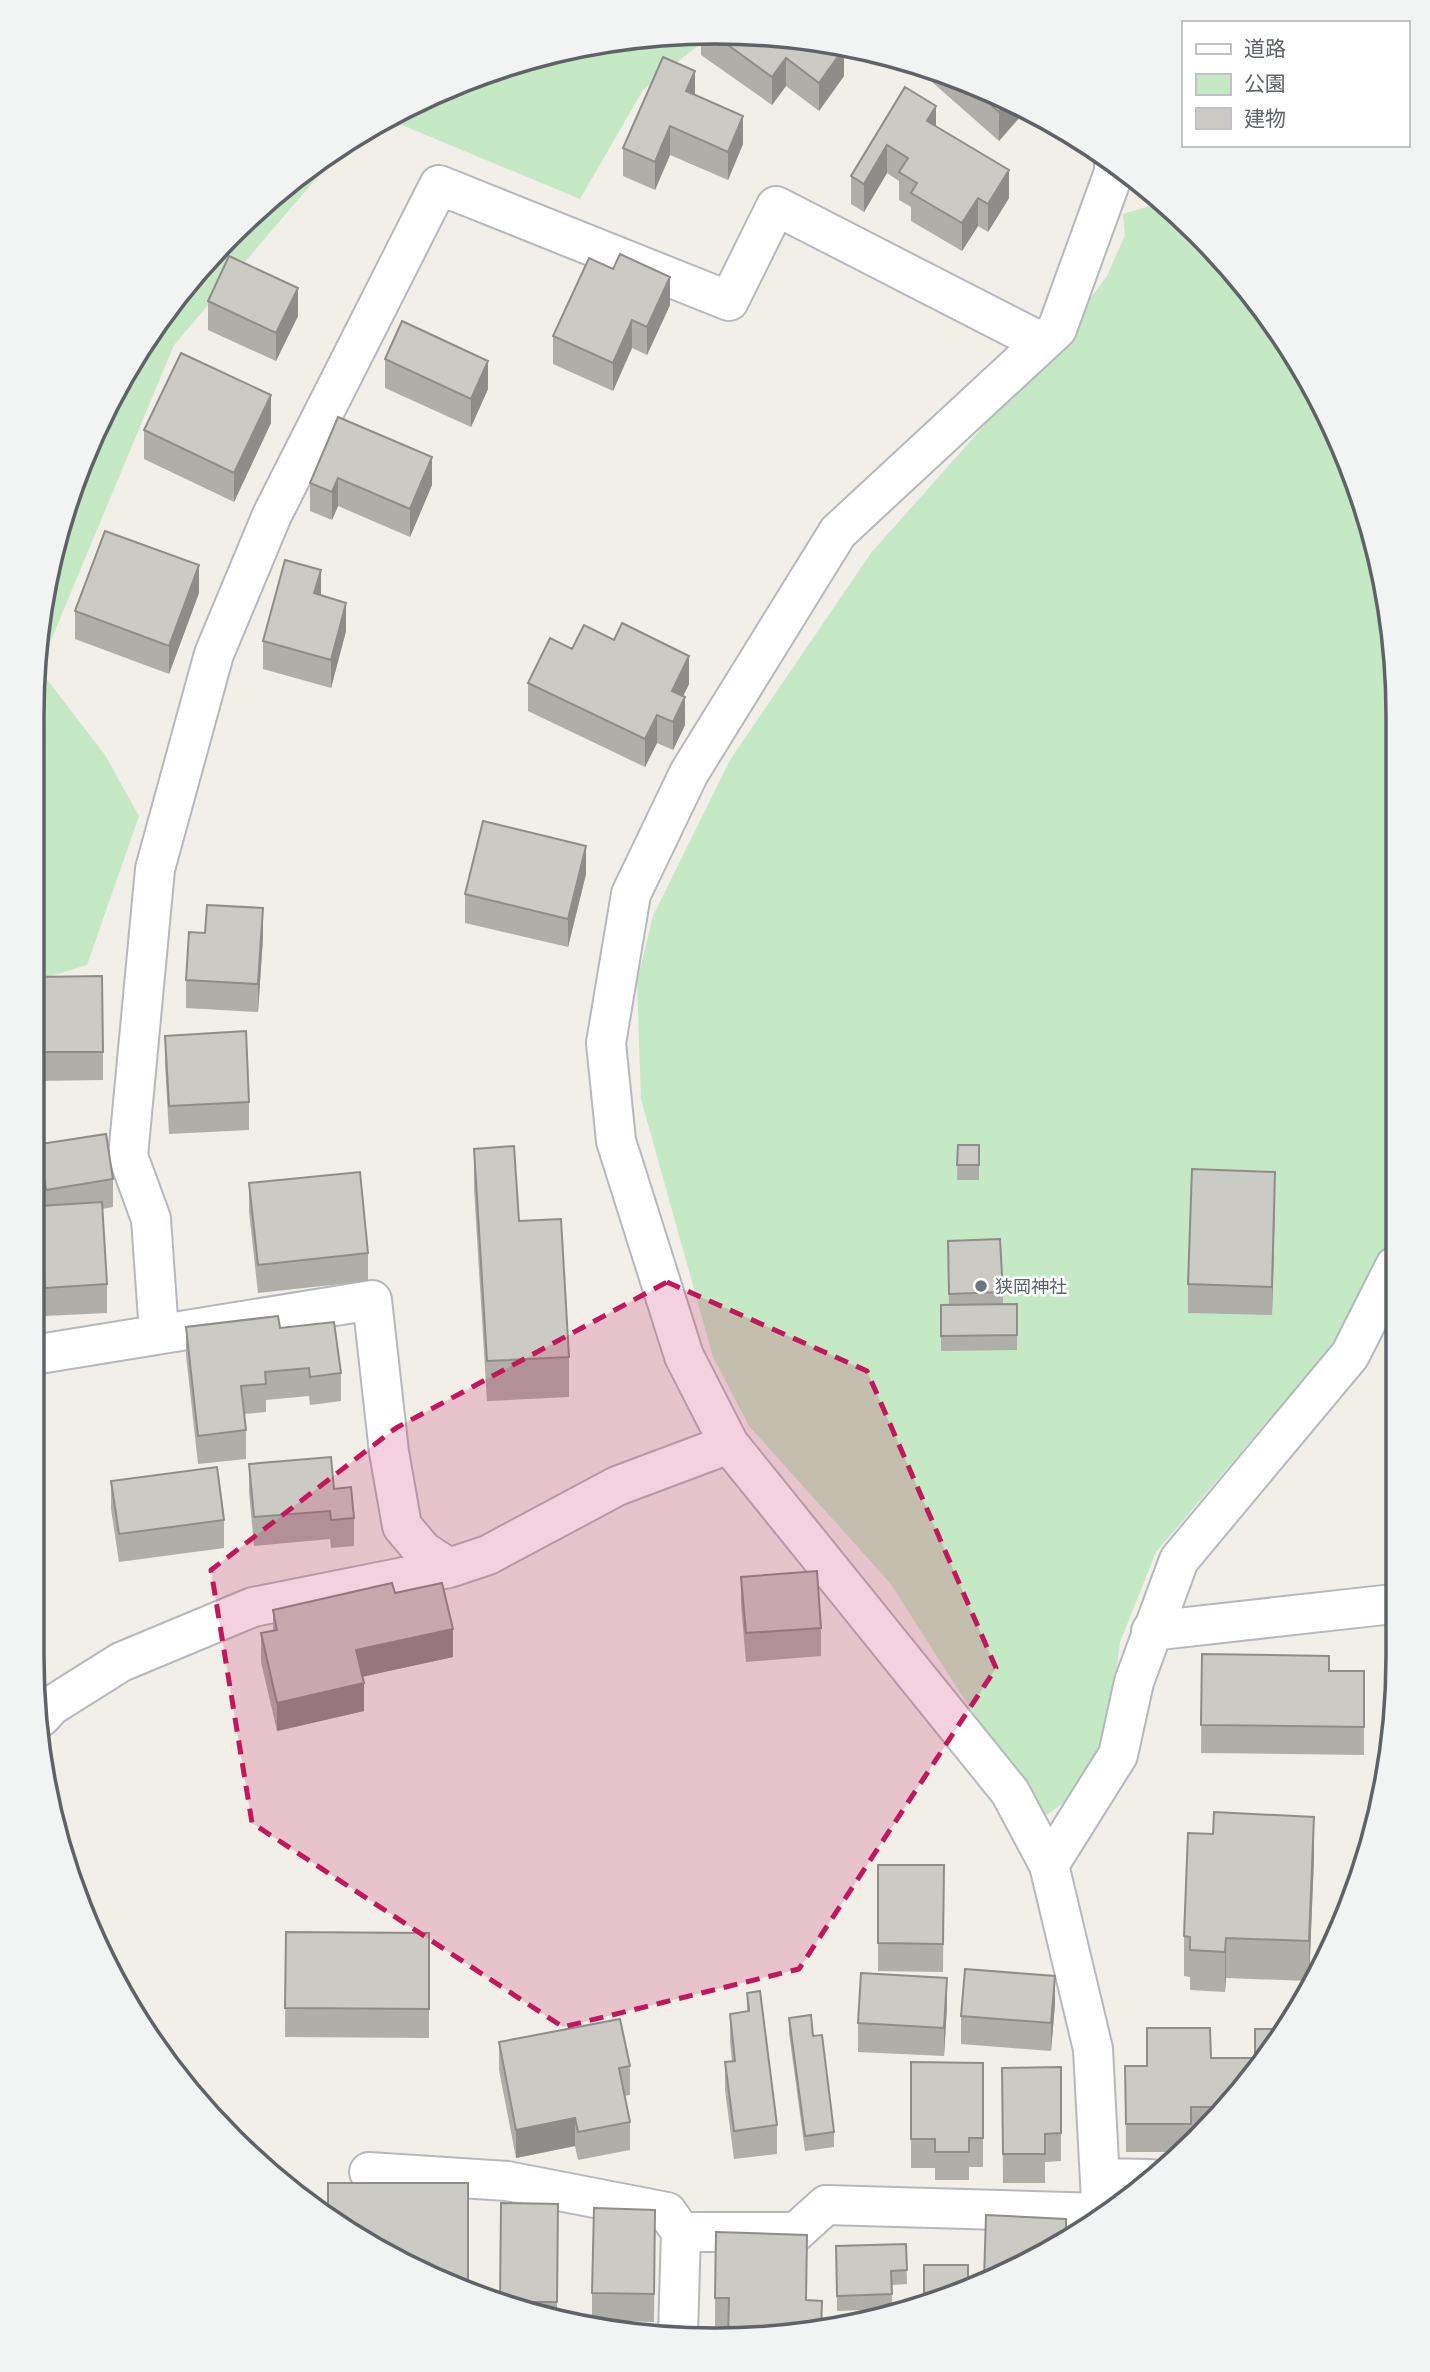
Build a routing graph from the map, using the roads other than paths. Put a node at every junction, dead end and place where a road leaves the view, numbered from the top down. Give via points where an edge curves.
1 (1120, 179) edge
2 (1041, 342) junction
3 (1386, 1284) edge
4 (159, 1333) junction
5 (44, 1353) edge
6 (729, 1444) junction
7 (449, 1568) junction
8 (1386, 1605) edge
9 (1151, 1631) junction
10 (45, 1703) edge
11 (1049, 1866) junction
12 (369, 2172) dead end
13 (1101, 2204) edge
14 (681, 2232) junction
15 (678, 2327) edge

1 - 2 street via 1057,329
2 - 4 street via 776,206 729,300 439,186 272,515 219,641 155,869 128,1156 151,1219
2 - 6 street via 838,531 689,773 631,894 606,1043 616,1141 684,1356
3 - 9 street via 1350,1355 1179,1560
4 - 5 street
4 - 7 street via 372,1300 388,1452 402,1526 422,1551
6 - 7 street via 617,1486 488,1555
6 - 11 street via 1010,1791
7 - 10 street via 253,1607 121,1661
8 - 9 street
9 - 11 street via 1118,1755
11 - 13 street via 1093,2049
12 - 14 street via 507,2181 667,2211
13 - 14 street via 826,2205 796,2232
14 - 15 street

